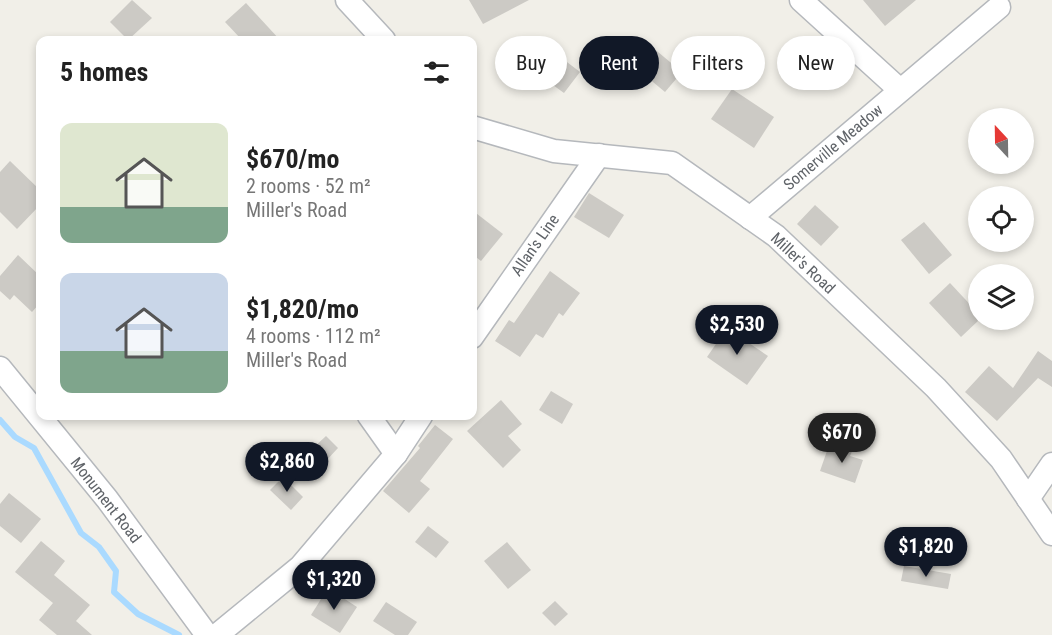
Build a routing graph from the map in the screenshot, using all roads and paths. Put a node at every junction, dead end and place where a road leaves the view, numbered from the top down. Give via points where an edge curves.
1 (347, 0) edge
2 (801, 0) edge
3 (999, 7) dead end
4 (380, 36) edge
5 (900, 90) junction
6 (477, 128) edge
7 (599, 155) junction
8 (750, 218) junction
9 (477, 330) edge
10 (0, 368) edge
11 (35, 399) edge
12 (50, 420) edge
13 (372, 420) edge
14 (418, 420) edge
15 (396, 454) junction
16 (1052, 464) edge
17 (1028, 499) junction
18 (1052, 534) edge
19 (207, 635) edge
20 (217, 635) edge

1 - 4 street
2 - 5 street
3 - 5 street, Somerville Meadow
5 - 8 street, Somerville Meadow
6 - 7 street, Miller's Road via 554,151
7 - 8 street, Miller's Road via 672,163
7 - 9 street, Allan's Line
8 - 17 street, Miller's Road via 776,236 936,388 1001,459
10 - 11 street, Monument Road
12 - 19 street, Monument Road
13 - 15 street
14 - 15 street
15 - 20 street via 300,567
16 - 17 street
17 - 18 street, Miller's Road

